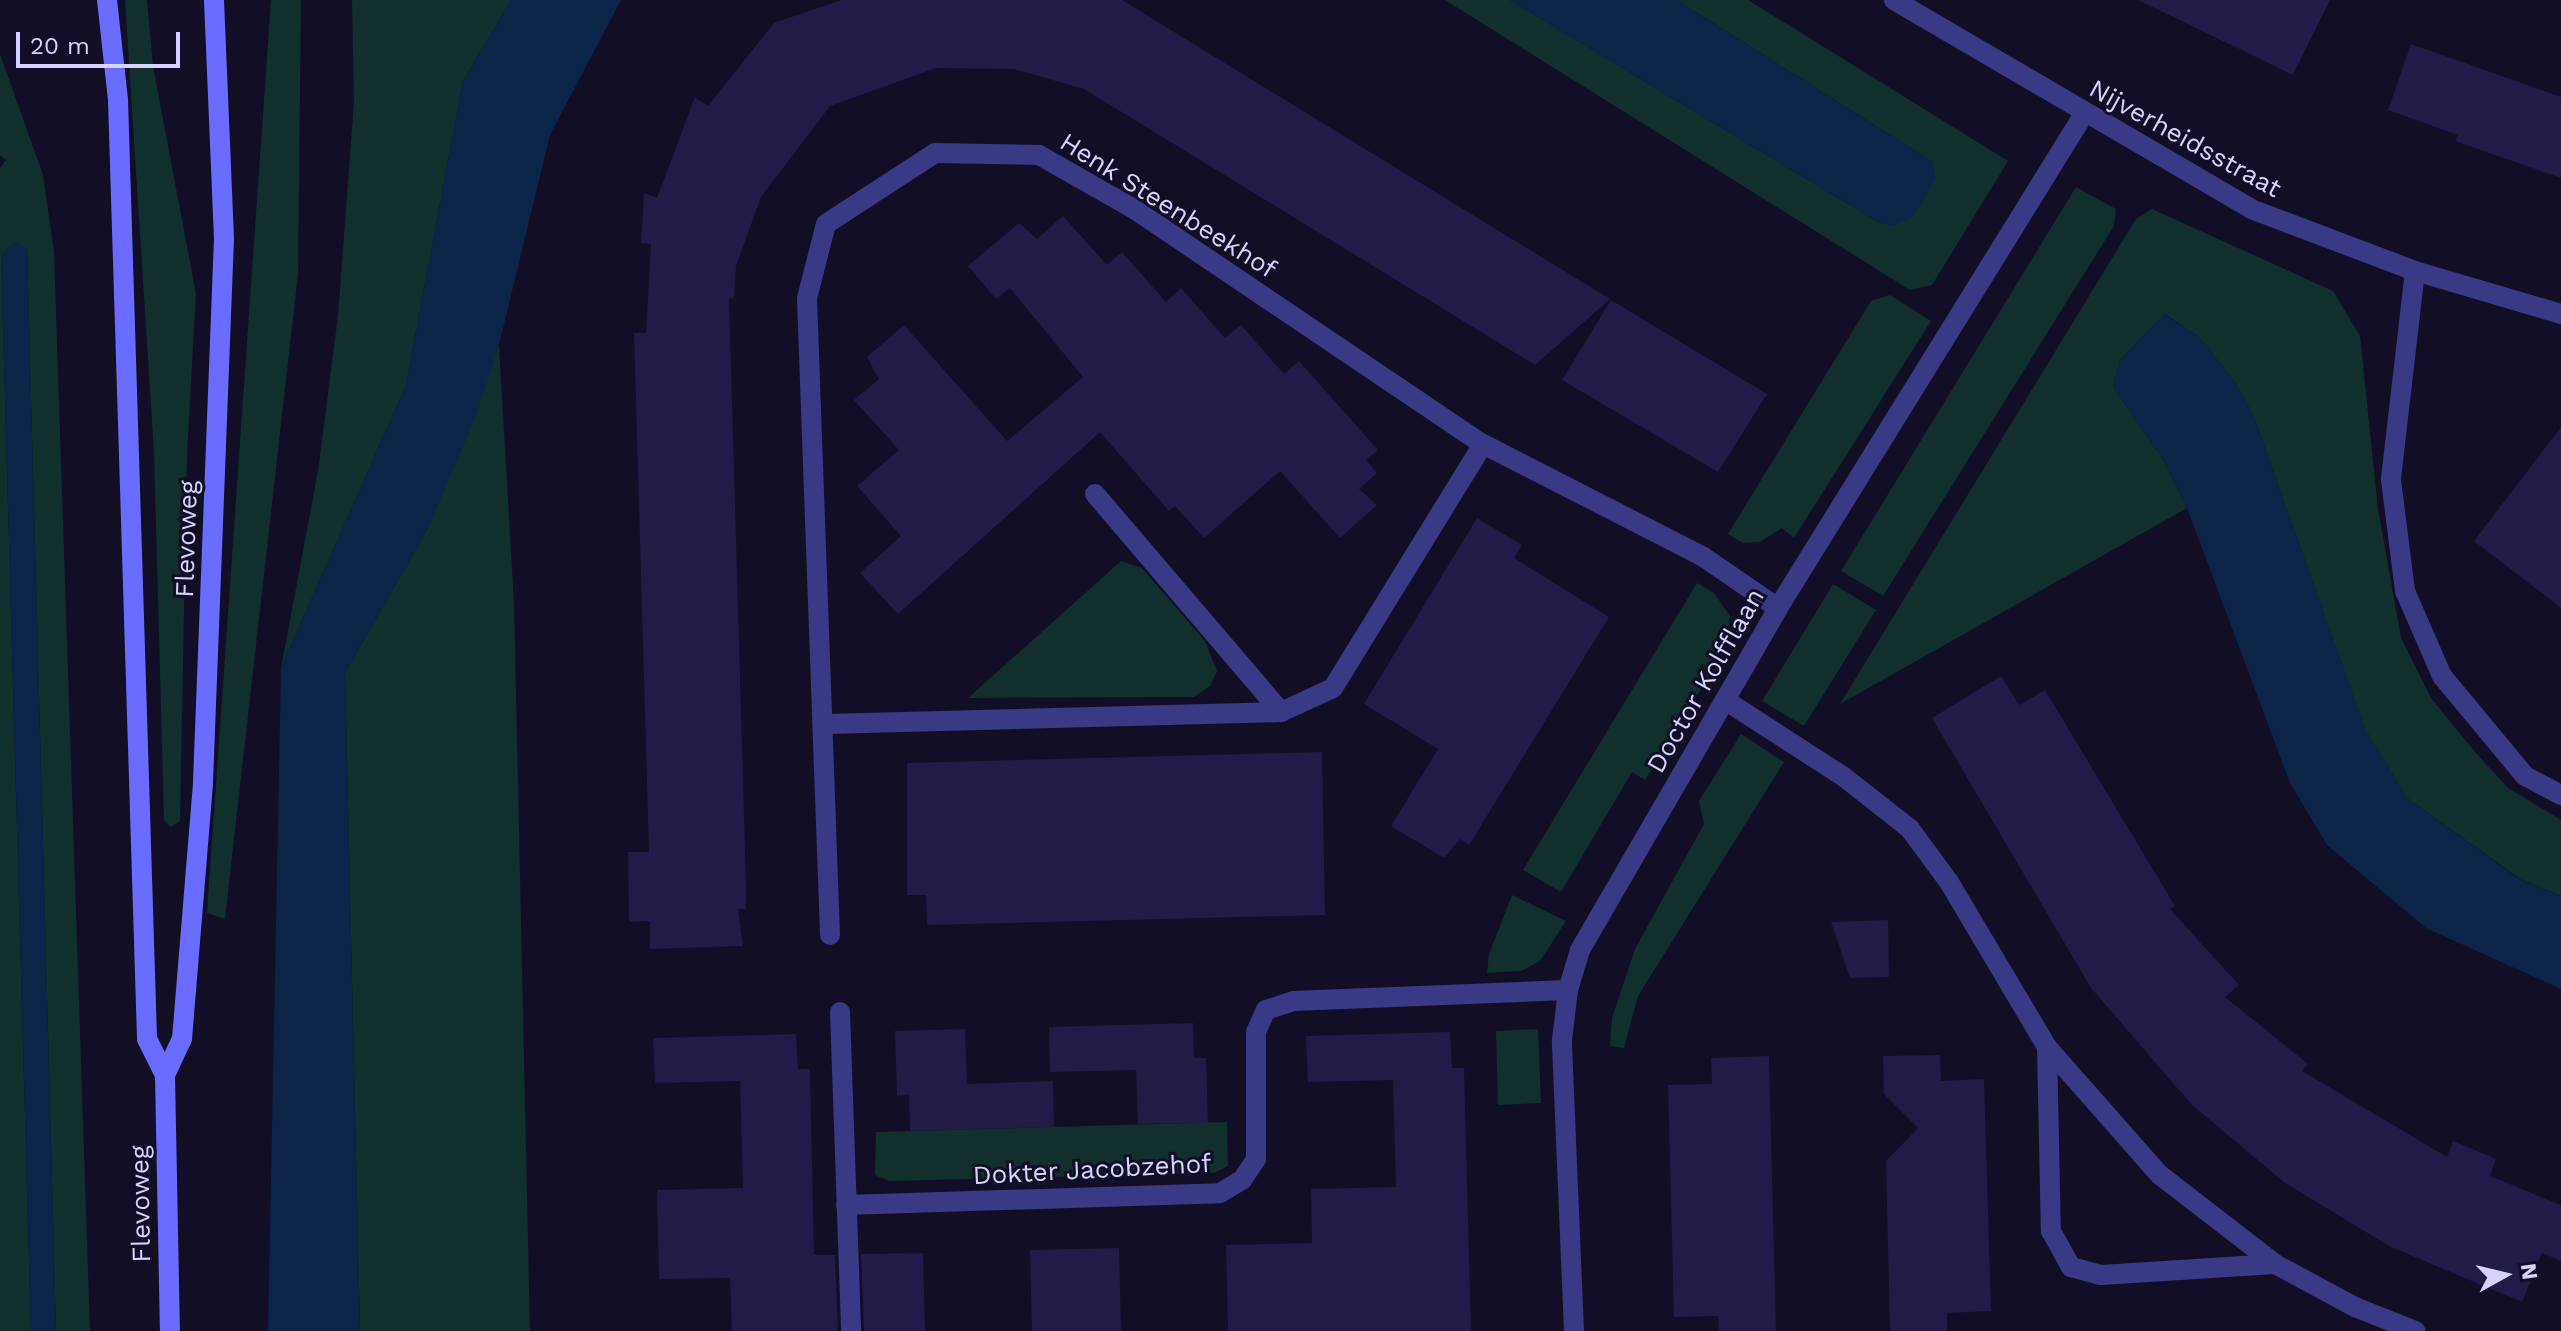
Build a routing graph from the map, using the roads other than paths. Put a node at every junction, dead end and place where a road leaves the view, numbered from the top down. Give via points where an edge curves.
1 (107, 0) edge
2 (214, 0) edge
3 (1894, 0) edge
4 (2084, 114) junction
5 (2415, 271) junction
6 (2561, 314) edge
7 (1483, 444) junction
8 (1095, 494) dead end
9 (1778, 608) junction
10 (1725, 700) junction
11 (1281, 712) junction
12 (826, 724) junction
13 (2561, 795) edge
14 (830, 935) dead end
15 (1568, 990) junction
16 (840, 1012) dead end
17 (2047, 1047) junction
18 (165, 1075) junction
19 (846, 1205) junction
20 (2275, 1264) junction
21 (170, 1331) edge
22 (851, 1331) edge
23 (1574, 1331) edge
24 (2415, 1331) edge

1 - 18 main road, Flevoweg via 118,100 147,1039
2 - 18 main road, Flevoweg via 224,239 203,782 182,1039
3 - 4 street, Nijverheidsstraat
4 - 5 street, Nijverheidsstraat via 2251,209
4 - 9 street, Doctor Kolfflaan
5 - 6 street, Nijverheidsstraat
5 - 13 street via 2391,480 2405,591 2442,676 2525,776
7 - 9 street, Henk Steenbeekhof via 1702,556
7 - 11 street via 1333,688
7 - 12 street, Henk Steenbeekhof via 1134,209 1039,155 935,153 826,224 807,298
8 - 11 street
9 - 10 street, Doctor Kolfflaan
10 - 15 street, Doctor Kolfflaan via 1580,950
10 - 17 street via 1844,777 1910,829 1949,882
11 - 12 street
12 - 14 street, Henk Steenbeekhof
15 - 19 street, Dokter Jacobzehof via 1293,1001 1266,1010 1256,1032 1256,1159 1242,1180 1220,1193
15 - 23 street, Doctor Kolfflaan via 1562,1040
16 - 19 street
17 - 20 street via 2160,1175
17 - 20 street via 2051,1231 2071,1267 2101,1275
18 - 21 main road, Flevoweg
19 - 22 street
20 - 24 street via 2355,1307

